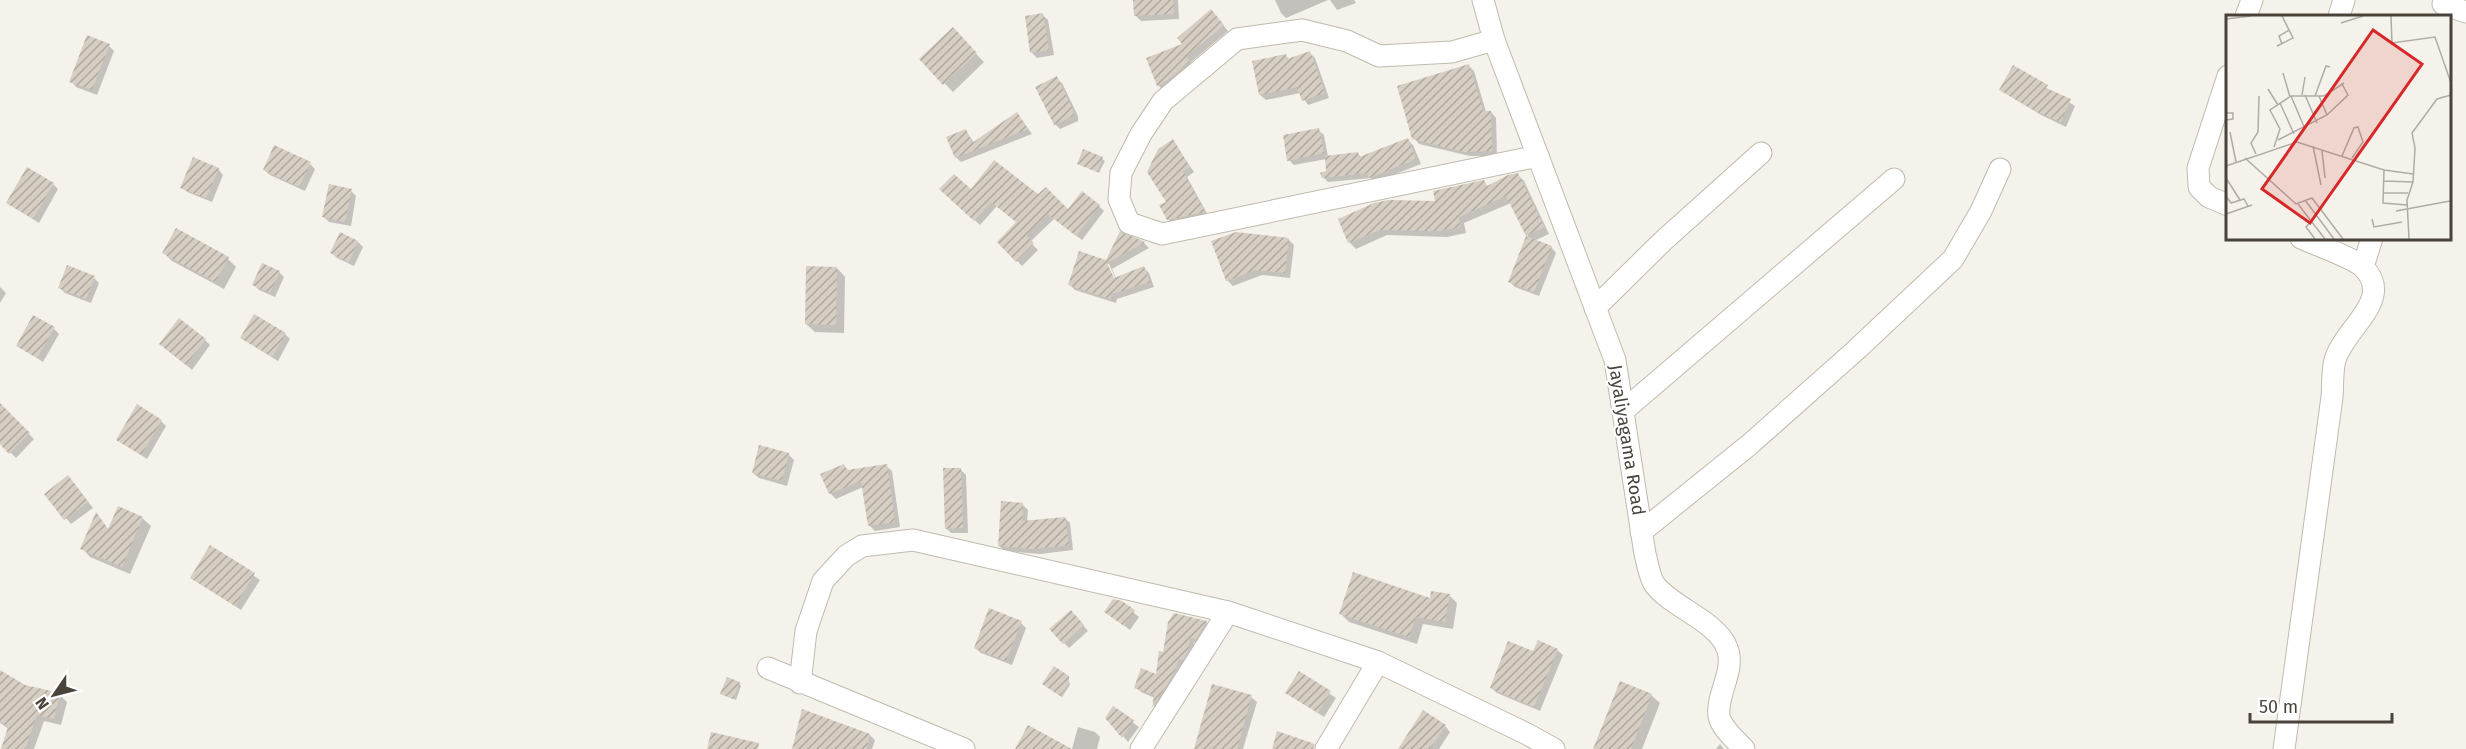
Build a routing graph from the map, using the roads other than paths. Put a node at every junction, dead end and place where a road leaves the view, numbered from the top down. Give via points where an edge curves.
1 (1483, 0) edge
2 (2252, 0) edge
3 (2344, 0) edge
4 (2442, 7) edge
5 (2466, 12) edge
6 (2247, 15) edge
7 (2339, 15) edge
8 (1494, 40) junction
9 (2226, 82) edge
10 (1761, 153) dead end
11 (1538, 156) junction
12 (2000, 169) dead end
13 (1894, 179) dead end
14 (2226, 204) edge
15 (2305, 240) edge
16 (2371, 240) edge
17 (2364, 267) junction
18 (1595, 308) junction
19 (1623, 411) junction
20 (1641, 532) junction
21 (1228, 612) junction
22 (1378, 662) junction
23 (768, 668) dead end
24 (800, 683) junction
25 (1523, 741) edge
26 (964, 749) edge
27 (1141, 749) edge
28 (1326, 749) edge
29 (1554, 749) edge
30 (1744, 749) edge
31 (2284, 749) edge

1 - 8 street, Jayaliyagama Road
2 - 6 street
3 - 7 street
4 - 5 street
8 - 11 street, Jayaliyagama Road
8 - 11 street via 1452,52 1379,56 1347,42 1302,30 1237,39 1164,101 1121,173 1119,200 1129,223 1162,234
9 - 14 street via 2198,168 2199,187 2209,197
10 - 18 street
11 - 18 street, Jayaliyagama Road
12 - 20 street via 1953,259 1749,445
13 - 19 street
15 - 17 street
16 - 17 street
17 - 31 street via 2375,285 2373,302 2346,337 2335,360
18 - 19 street, Jayaliyagama Road via 1615,360
19 - 20 street, Jayaliyagama Road
20 - 30 street, Jayaliyagama Road via 1654,583 1671,601 1714,630 1727,648 1729,663 1719,716
21 - 22 street
21 - 24 street via 914,540 862,546 846,556 823,581 806,631
21 - 27 street
22 - 25 street
22 - 28 street
23 - 24 street
24 - 26 street
25 - 29 street

